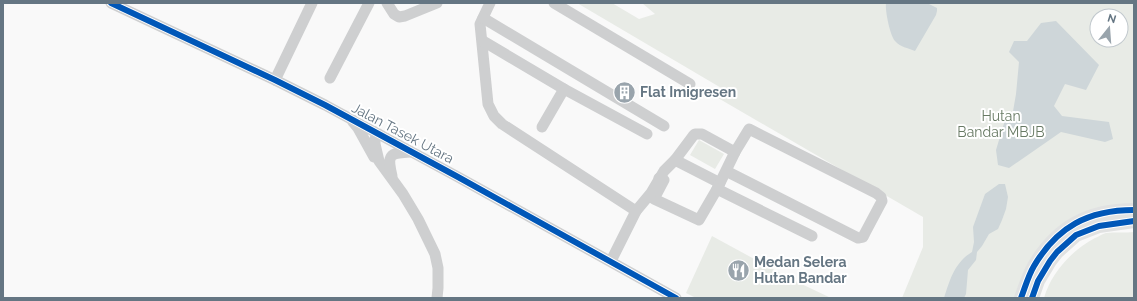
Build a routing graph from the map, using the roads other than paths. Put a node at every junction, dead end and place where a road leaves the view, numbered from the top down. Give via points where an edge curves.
1 (111, 3) edge
2 (312, 3) edge
3 (369, 3) edge
4 (387, 3) edge
5 (437, 3) edge
6 (490, 3) edge
7 (554, 3) edge
8 (487, 21) junction
9 (487, 43) junction
10 (330, 78) dead end
11 (274, 80) junction
12 (690, 84) dead end
13 (564, 89) junction
14 (351, 120) junction
15 (664, 126) dead end
16 (542, 127) dead end
17 (377, 133) junction
18 (647, 134) dead end
19 (411, 152) junction
20 (735, 152) junction
21 (676, 160) junction
22 (386, 170) junction
23 (726, 171) junction
24 (660, 178) junction
25 (394, 182) junction
26 (719, 186) junction
27 (771, 194) junction
28 (1134, 210) edge
29 (762, 211) junction
30 (636, 212) junction
31 (1134, 222) edge
32 (812, 236) dead end
33 (611, 261) junction
34 (437, 298) edge
35 (676, 298) edge
36 (1021, 298) edge
37 (1032, 298) edge

1 - 11 street, Jalan Tasek Utara
2 - 11 street
3 - 10 street
4 - 5 street via 399,17
6 - 8 street
7 - 12 street
8 - 9 street via 480,24
8 - 15 street
9 - 13 street
9 - 30 street via 488,104 494,116 502,124
11 - 14 street, Jalan Tasek Utara
13 - 16 street
13 - 18 street
14 - 17 street, Jalan Tasek Utara
14 - 22 street via 379,165
17 - 19 street, Jalan Tasek Utara
17 - 22 street via 376,150 379,161
19 - 25 street via 391,155 389,164
19 - 33 street, Jalan Tasek Utara
20 - 21 street via 699,134 693,136
20 - 23 street
20 - 27 street via 749,129 876,193 882,199 863,237 859,238
21 - 24 street
21 - 26 street
22 - 25 street
23 - 26 street
23 - 27 street
24 - 26 street via 664,180 654,199 698,220
24 - 30 street
25 - 34 street via 418,219 435,254 438,268
26 - 29 street
27 - 29 street
28 - 36 main road via 1096,214 1065,230 1033,267
29 - 32 street
30 - 33 street
31 - 37 main road via 1099,226 1076,236 1057,252 1038,281
33 - 35 street, Jalan Tasek Utara

